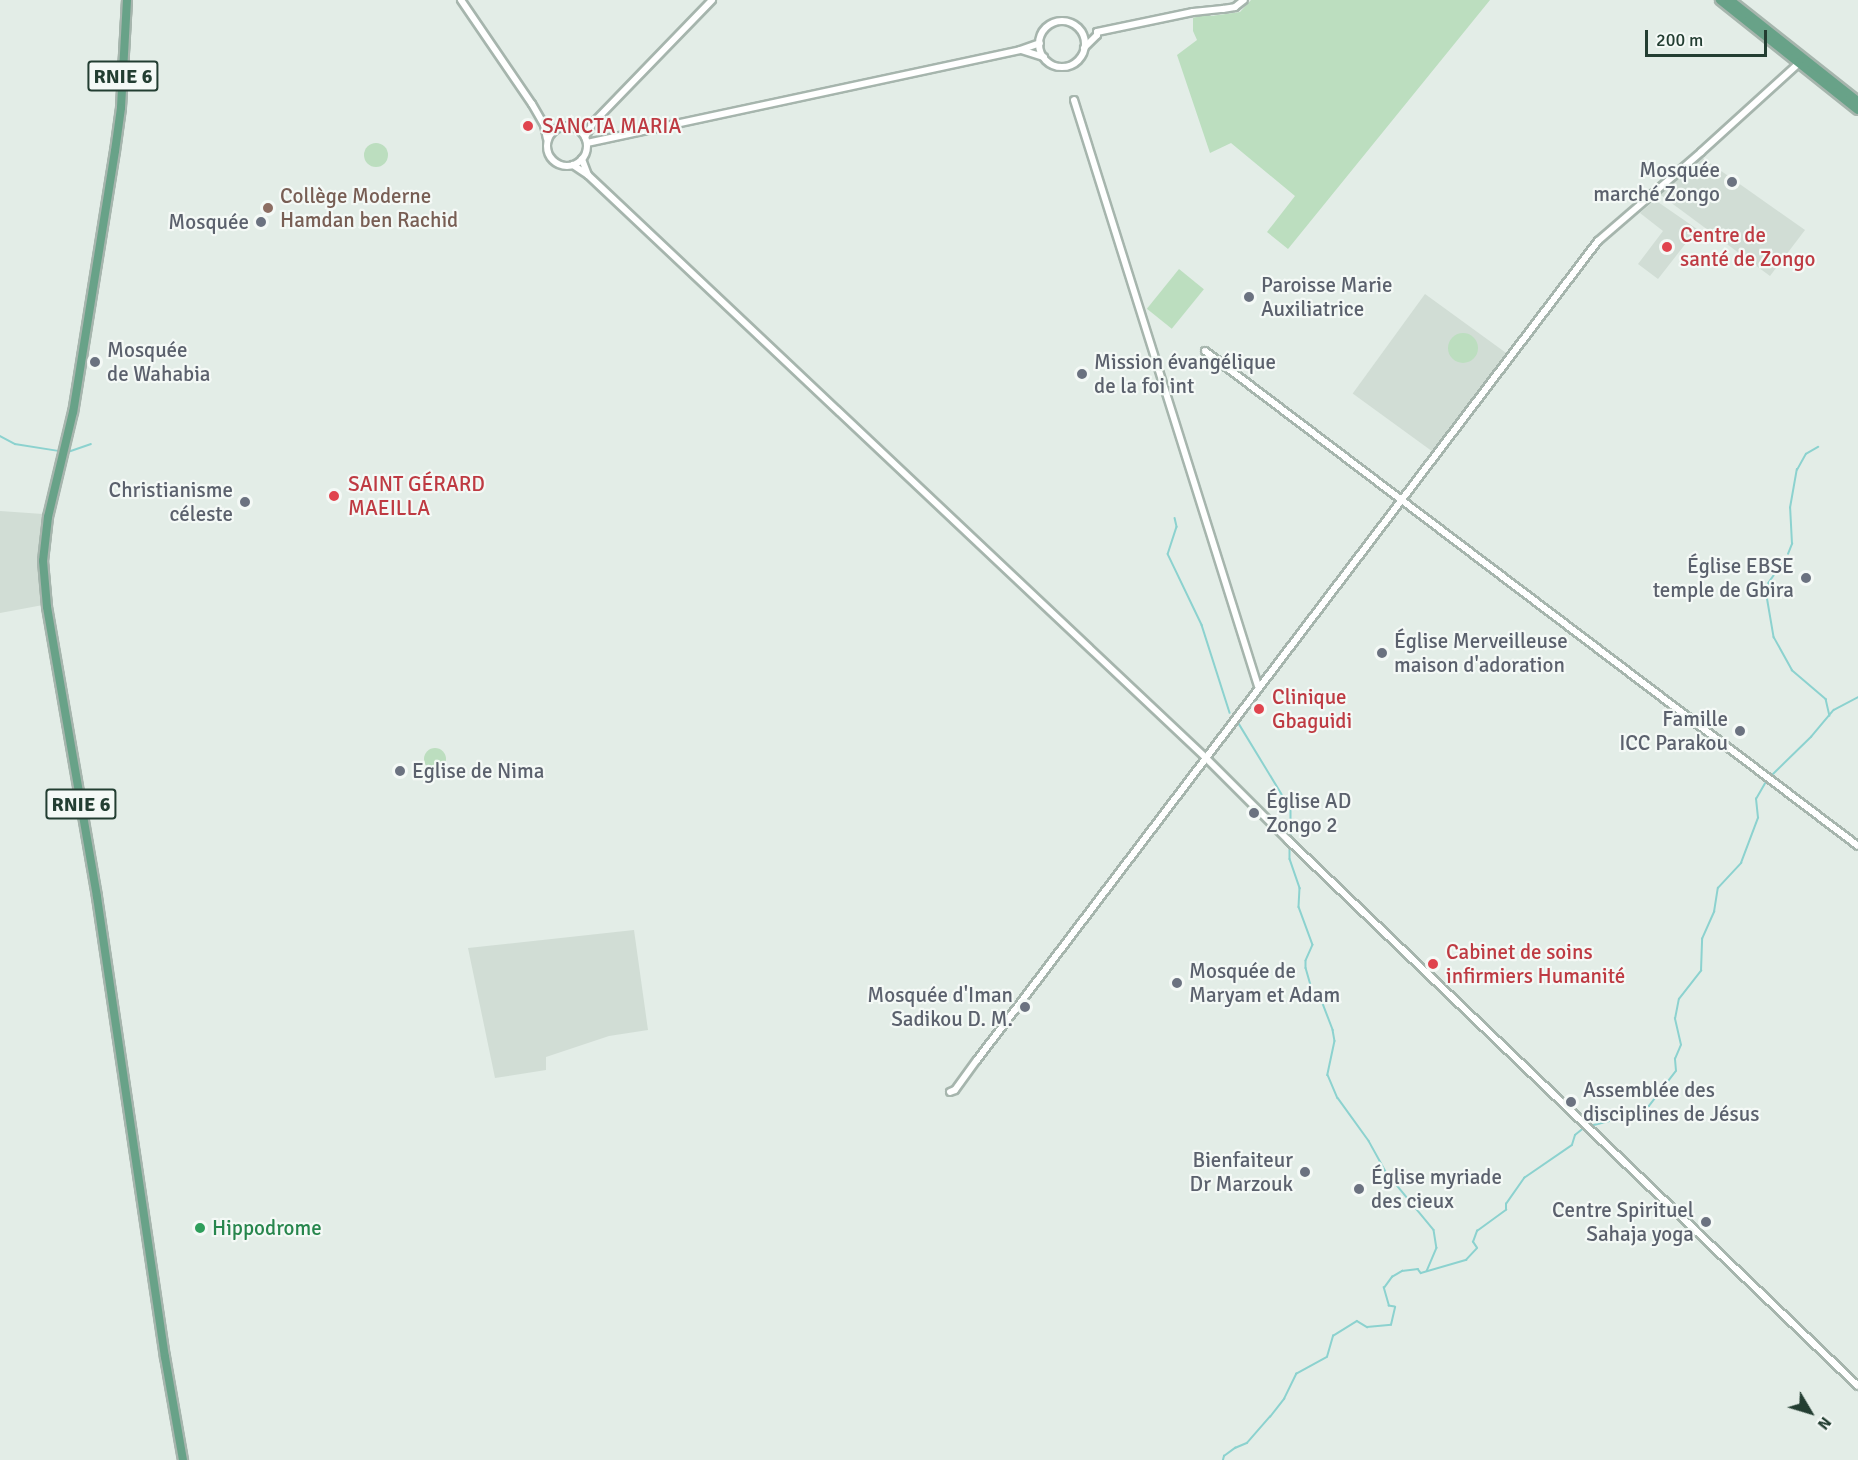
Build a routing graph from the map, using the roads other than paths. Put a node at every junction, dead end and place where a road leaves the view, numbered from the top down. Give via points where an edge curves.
1 (127, 0) edge
2 (461, 0) edge
3 (712, 0) edge
4 (1244, 0) edge
5 (1720, 0) edge
6 (1730, 0) edge
7 (1083, 34) junction
8 (1097, 35) junction
9 (1040, 43) junction
10 (1084, 48) junction
11 (1020, 50) junction
12 (1044, 57) junction
13 (1799, 63) junction
14 (1074, 100) dead end
15 (1858, 101) edge
16 (1858, 110) edge
17 (592, 123) junction
18 (544, 125) junction
19 (556, 128) junction
20 (577, 128) junction
21 (547, 139) junction
22 (586, 140) junction
23 (582, 159) junction
24 (573, 165) junction
25 (588, 175) junction
26 (1205, 351) dead end
27 (1401, 499) junction
28 (1258, 686) junction
29 (1205, 757) junction
30 (1858, 846) edge
31 (950, 1092) dead end
32 (1858, 1386) edge
33 (183, 1460) edge

1 - 33 main road, RNIE 6 via 115,151 73,412 48,517 43,561 47,607 97,894
2 - 18 street
3 - 17 street
4 - 8 street via 1235,7 1193,12
5 - 13 main road
6 - 15 main road
7 - 8 street
7 - 9 street via 1074,25 1060,21 1046,28
7 - 10 street
8 - 10 street
9 - 11 street
9 - 12 street
10 - 12 street via 1076,62 1066,66 1053,64
11 - 12 street
11 - 22 street
13 - 16 main road
13 - 27 street via 1598,241
14 - 28 street
17 - 20 street
17 - 22 street
18 - 19 street
18 - 21 street
19 - 20 street
19 - 21 street
20 - 22 street
21 - 24 street via 547,152 553,161 562,166
22 - 23 street
23 - 24 street
23 - 25 street
24 - 25 street
25 - 29 street
26 - 27 street
27 - 28 street
27 - 30 street
28 - 29 street
29 - 31 street
29 - 32 street

